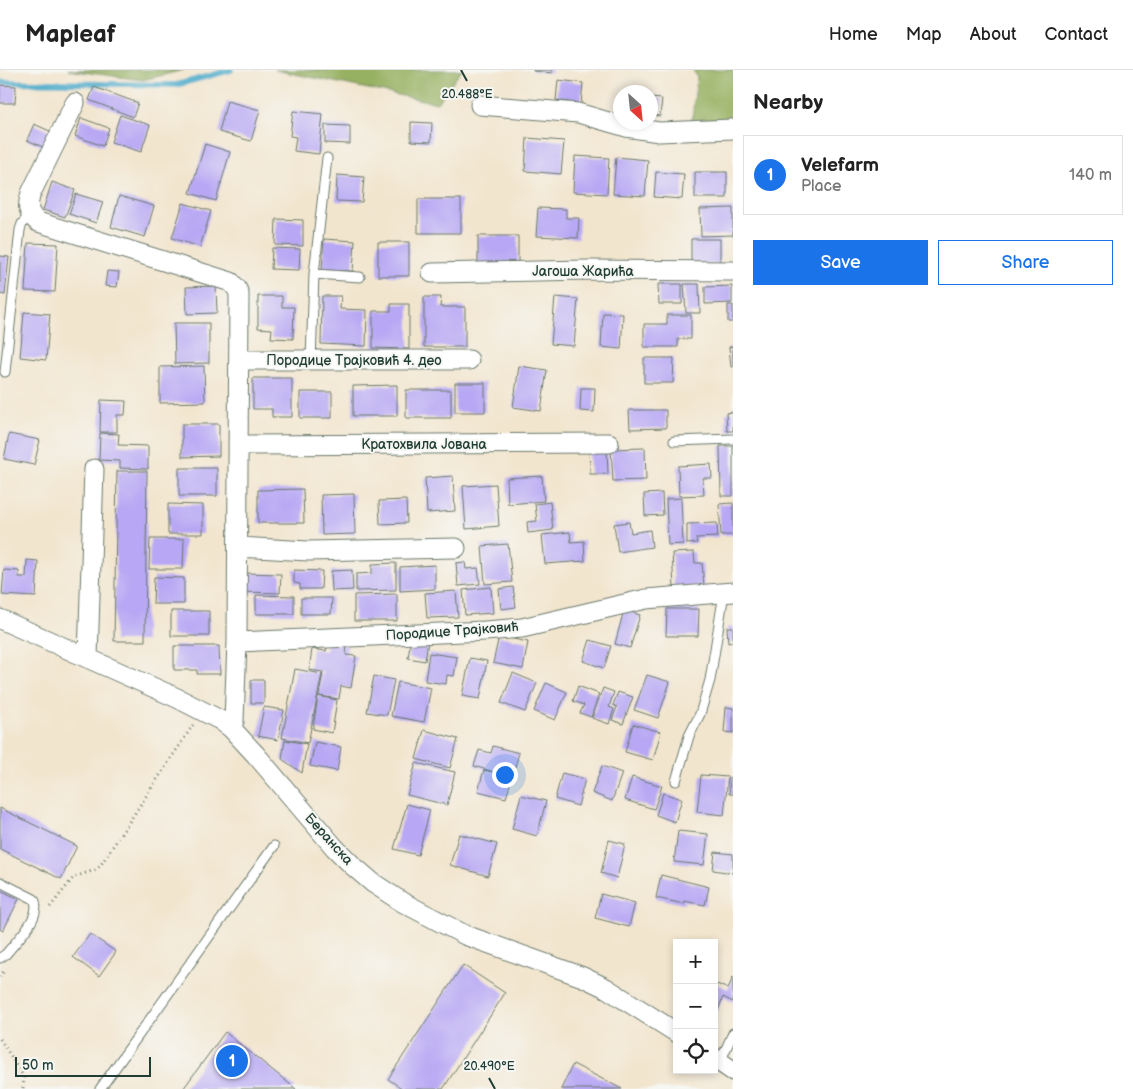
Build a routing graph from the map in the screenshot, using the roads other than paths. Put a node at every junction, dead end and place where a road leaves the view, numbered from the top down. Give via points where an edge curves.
1 (75, 103) dead end
2 (480, 105) dead end
3 (733, 129) edge
4 (326, 158) dead end
5 (31, 216) junction
6 (733, 271) edge
7 (432, 273) dead end
8 (314, 274) junction
9 (360, 277) dead end
10 (239, 360) junction
11 (469, 360) dead end
12 (311, 361) junction
13 (5, 372) dead end
14 (733, 439) edge
15 (674, 441) dead end
16 (609, 443) dead end
17 (239, 445) junction
18 (94, 469) dead end
19 (238, 547) junction
20 (456, 548) dead end
21 (728, 592) edge
22 (0, 619) edge
23 (237, 642) junction
24 (88, 658) junction
25 (231, 728) junction
26 (676, 781) dead end
27 (274, 846) dead end
28 (0, 882) edge
29 (0, 958) edge
30 (673, 1030) edge
31 (733, 1033) edge
32 (722, 1064) edge
33 (100, 1089) edge

1 - 5 street via 31,193 28,202
2 - 3 street via 578,114 659,132
4 - 8 lane
5 - 10 street via 38,222 231,282 239,298
5 - 13 lane via 20,230
6 - 7 street, Јагоша Жарића
8 - 9 lane
8 - 12 lane
10 - 12 street, Породице Трајковић 4. део
10 - 17 street
11 - 12 street, Породице Трајковић 4. део
14 - 15 lane
16 - 17 street, Кратохвила Јована
17 - 19 street
18 - 24 street
19 - 20 street via 308,551
19 - 23 street
21 - 23 street, Породице Трајковић via 646,600 522,628 485,632
21 - 26 lane, Породице Трајковић via 710,680
22 - 24 street, Беранска
23 - 25 street via 235,714
24 - 25 street, Беранска via 203,710
25 - 30 street, Беранска via 335,848 373,883 425,915 466,935 584,977
27 - 33 lane
28 - 29 lane via 34,899 37,904 36,916
31 - 32 lane

